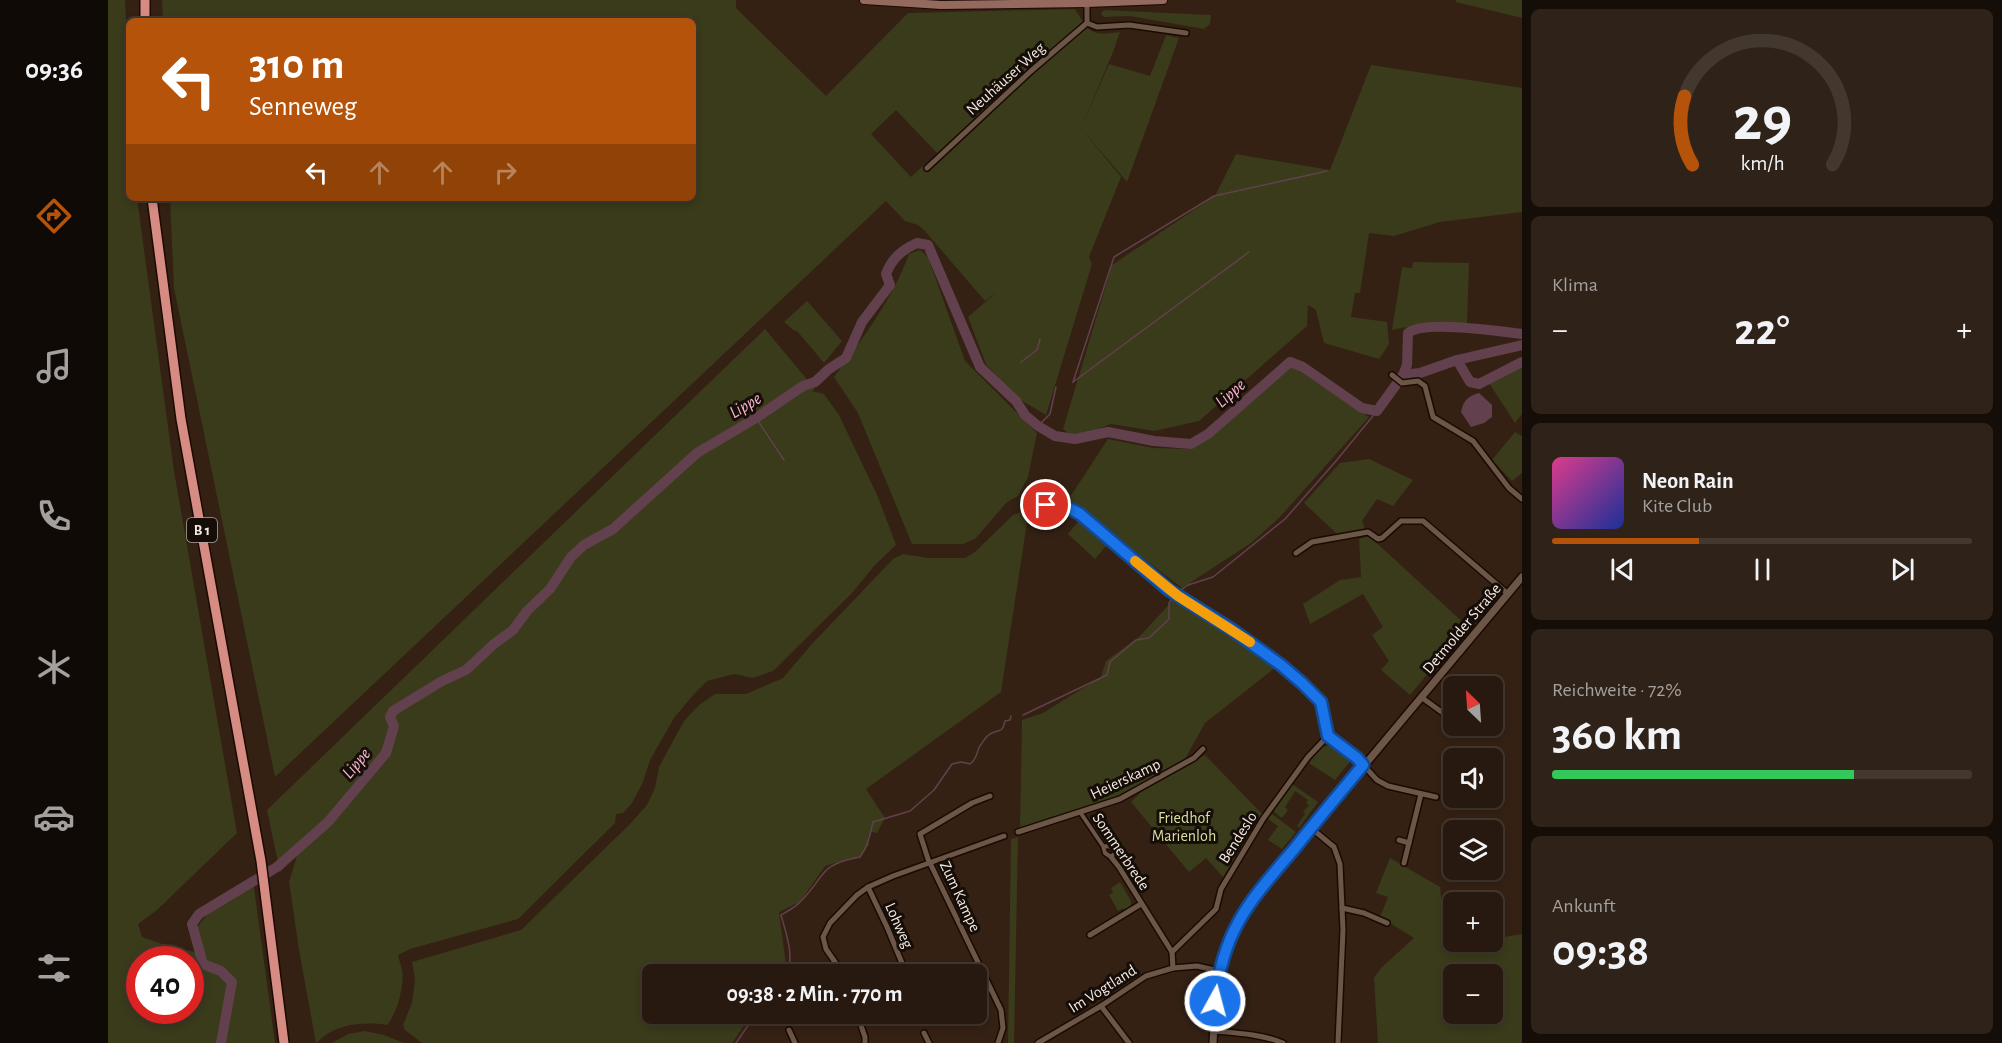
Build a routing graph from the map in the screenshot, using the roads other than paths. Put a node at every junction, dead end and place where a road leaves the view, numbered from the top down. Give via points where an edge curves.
1 (145, 0) edge
2 (864, 0) edge
3 (1163, 0) edge
4 (1087, 3) junction
5 (145, 18) edge
6 (1087, 23) junction
7 (1186, 33) dead end
8 (927, 168) dead end
9 (152, 201) edge
10 (1393, 376) dead end
11 (1522, 499) edge
12 (1046, 505) dead end
13 (1296, 553) dead end
14 (1522, 577) edge
15 (1508, 594) junction
16 (1421, 697) junction
17 (1443, 713) edge
18 (1328, 736) junction
19 (1203, 749) dead end
20 (1363, 765) junction
21 (1421, 794) junction
22 (990, 796) dead end
23 (1436, 797) dead end
24 (1080, 812) junction
25 (1311, 828) junction
26 (1018, 832) dead end
27 (1004, 836) dead end
28 (1399, 840) dead end
29 (1409, 843) junction
30 (1103, 846) junction
31 (1111, 857) junction
32 (931, 862) junction
33 (1404, 863) dead end
34 (868, 887) junction
35 (1141, 904) junction
36 (1342, 908) junction
37 (1387, 923) dead end
38 (1090, 935) dead end
39 (1172, 952) junction
40 (836, 964) edge
41 (902, 964) edge
42 (978, 964) edge
43 (1173, 968) junction
44 (1219, 970) junction
45 (987, 982) edge
46 (1101, 1006) junction
47 (860, 1024) edge
48 (789, 1030) dead end
49 (1214, 1031) junction
50 (924, 1033) dead end
51 (284, 1043) edge
52 (795, 1043) edge
53 (865, 1043) edge
54 (929, 1043) edge
55 (998, 1043) edge
56 (1038, 1043) edge
57 (1129, 1043) edge
58 (1213, 1043) edge
59 (1283, 1043) edge
60 (1338, 1043) edge

1 - 5 highway
2 - 4 main road via 941,5
3 - 4 main road
4 - 6 street
6 - 7 street
6 - 8 street, Neuhäuser Weg
9 - 51 highway, B 1 via 181,419 261,861
10 - 11 street via 1402,383 1418,381 1425,386 1433,417 1473,441
12 - 18 street via 1065,506 1080,514 1175,594 1281,665 1321,702
13 - 15 street via 1312,542 1368,532 1382,538 1401,521 1423,521
14 - 15 street, Detmolder Straße
15 - 16 street, Detmolder Straße
16 - 17 street, Detmolder Straße
16 - 20 street, Detmolder Straße
18 - 20 street
18 - 39 street, Bendeslo via 1263,819 1221,889 1216,909
19 - 24 street, Heierskamp via 1139,790
20 - 21 street via 1388,786
20 - 25 street, Detmolder Straße
21 - 23 street
21 - 29 street
22 - 32 street, Zum Kampe via 920,834
24 - 26 street, Heierskamp
24 - 30 street, Sommerbrede
25 - 36 street via 1337,854
25 - 44 street, Detmolder Straße via 1250,902 1232,934
27 - 32 street
28 - 29 street
29 - 33 street
30 - 31 street, Sommerbrede
30 - 31 street via 1115,847
31 - 35 street, Sommerbrede
32 - 34 street
32 - 42 street, Zum Kampe
34 - 40 street via 824,933 826,949
34 - 41 street, Lohweg
35 - 38 street, Sommerbrede
35 - 39 street, Sommerbrede
36 - 37 street
36 - 60 street
39 - 43 street, Sommerbrede
43 - 44 street, Im Vogtland via 1197,966
43 - 46 street, Im Vogtland via 1146,976
44 - 49 street, Detmolder Straße
45 - 55 street, Zum Kampe via 1001,1010 1003,1024
46 - 56 street, Im Vogtland
46 - 57 street
47 - 53 street
48 - 52 street
49 - 58 street, Detmolder Straße
49 - 59 street
50 - 54 street

